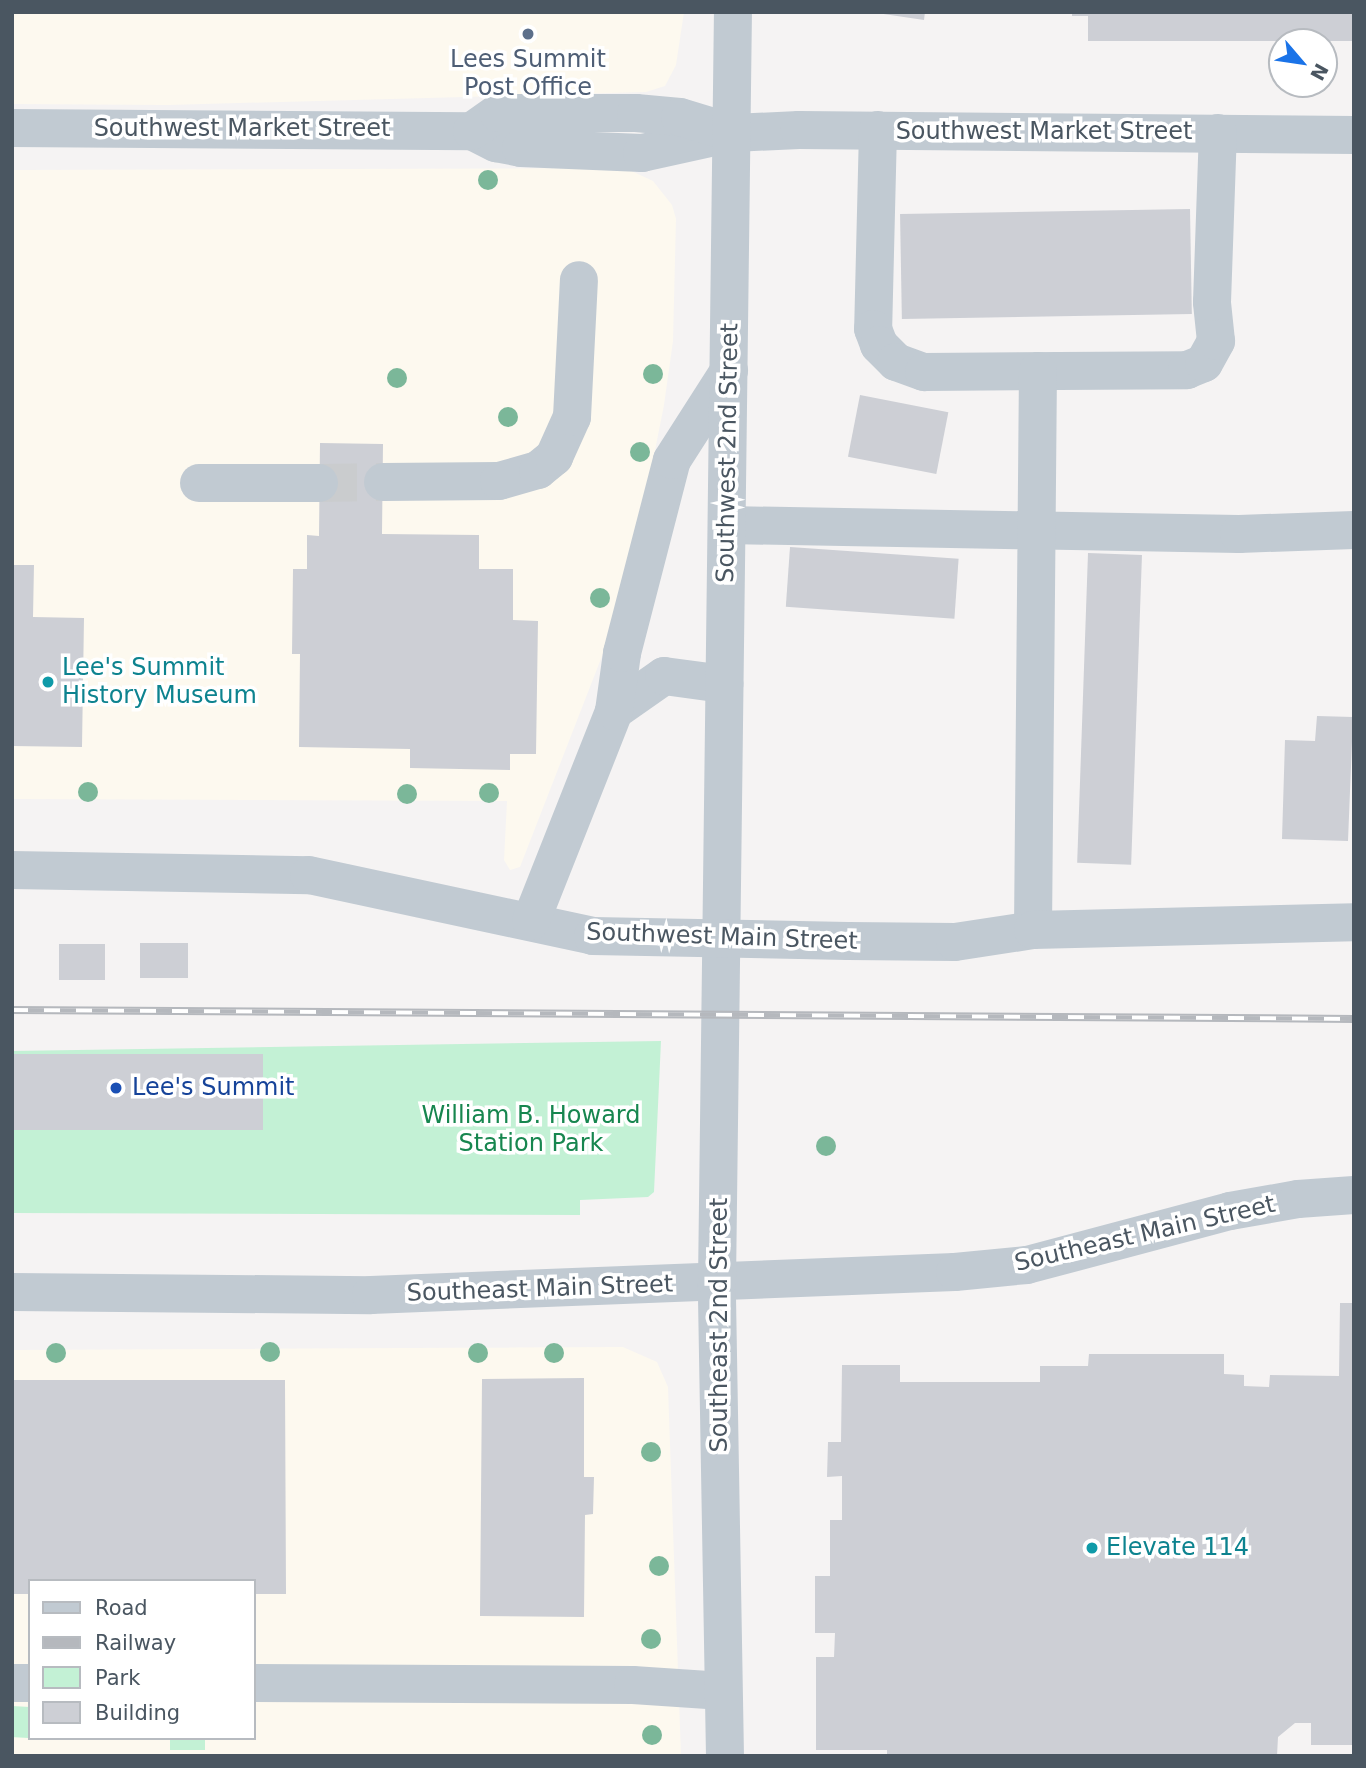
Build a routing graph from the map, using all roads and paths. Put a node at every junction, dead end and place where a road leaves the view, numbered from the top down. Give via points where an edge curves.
1 (733, 12) edge
2 (12, 128) edge
3 (878, 131) junction
4 (733, 133) junction
5 (1218, 133) junction
6 (1354, 135) edge
7 (579, 280) dead end
8 (729, 371) junction
9 (1038, 371) junction
10 (383, 482) tunnel mouth
11 (199, 483) dead end
12 (319, 483) tunnel mouth
13 (727, 525) junction
14 (1035, 530) junction
15 (1354, 530) edge
16 (724, 684) junction
17 (614, 711) junction
18 (12, 870) edge
19 (722, 894) joint
20 (531, 921) junction
21 (1354, 922) edge
22 (1033, 930) junction
23 (1354, 1195) edge
24 (717, 1282) junction
25 (12, 1292) edge
26 (256, 1684) edge
27 (723, 1691) junction
28 (725, 1756) edge

1 - 4 street, Southwest 2nd Street
2 - 4 street, Southwest Market Street via 472,131 496,144 521,148 642,153
3 - 4 street, Southwest Market Street
3 - 5 street, Southwest Market Street
3 - 9 street via 873,330 879,345 896,362 924,372
4 - 8 street, Southwest 2nd Street
5 - 6 street, Southwest Market Street
5 - 9 street via 1212,302 1216,341 1204,363 1187,370
7 - 10 street via 572,417 554,457 538,470 499,481
8 - 13 street, Southwest 2nd Street
8 - 17 street via 671,460 622,653
9 - 14 street
11 - 12 street
13 - 14 street
13 - 16 street, Southwest 2nd Street
14 - 15 street via 1239,534
14 - 22 street
16 - 17 street via 664,676
16 - 19 street, Southwest 2nd Street
17 - 20 street
18 - 20 street, Southwest Main Street via 309,875
19 - 24 street, Southeast 2nd Street
20 - 22 street, Southwest Main Street, bridge via 593,936 848,941 955,942
21 - 22 street, Southwest Main Street
23 - 24 street, Southeast Main Street via 1230,1211 1027,1265
24 - 25 street, Southeast Main Street via 370,1295
24 - 27 street, Southeast 2nd Street
26 - 27 street via 633,1685
27 - 28 street, Southeast 2nd Street

